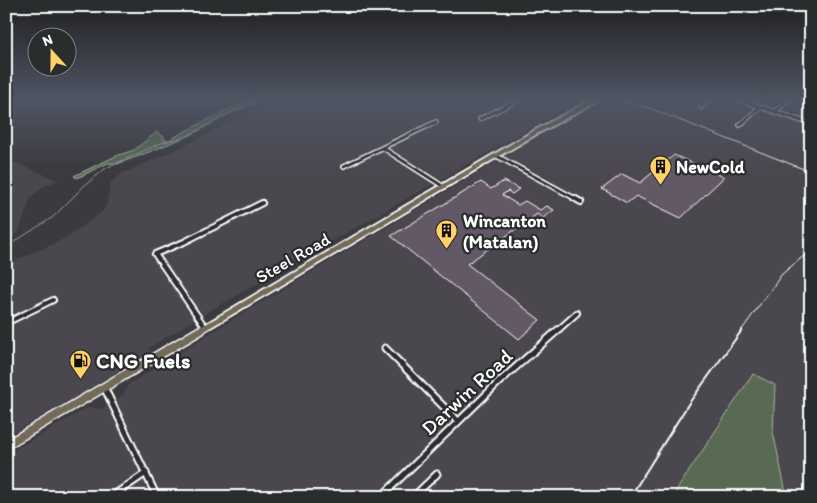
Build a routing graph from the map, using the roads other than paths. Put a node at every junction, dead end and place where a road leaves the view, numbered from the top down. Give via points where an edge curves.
1 (435, 122) edge
2 (554, 122) edge
3 (743, 122) edge
4 (740, 125) dead end
5 (383, 148) junction
6 (497, 156) junction
7 (344, 166) dead end
8 (444, 187) junction
9 (581, 202) dead end
10 (262, 204) dead end
11 (53, 300) dead end
12 (577, 312) dead end
13 (6, 323) edge
14 (205, 327) junction
15 (385, 348) dead end
16 (104, 387) junction
17 (458, 421) junction
18 (6, 445) edge
19 (146, 473) junction
20 (437, 474) dead end
21 (111, 497) edge
22 (157, 497) edge
23 (381, 497) edge
24 (413, 497) edge

1 - 5 street
2 - 6 main road, Steel Road
3 - 4 street
5 - 7 street
5 - 8 street
6 - 8 main road, Steel Road
6 - 9 street
8 - 14 main road, Steel Road
10 - 14 street via 155,254
11 - 13 street
12 - 17 street, Darwin Road
14 - 16 main road, Steel Road
15 - 17 street
16 - 18 main road, Steel Road
16 - 19 street
17 - 23 street, Darwin Road
19 - 21 street
19 - 22 street
20 - 24 street

